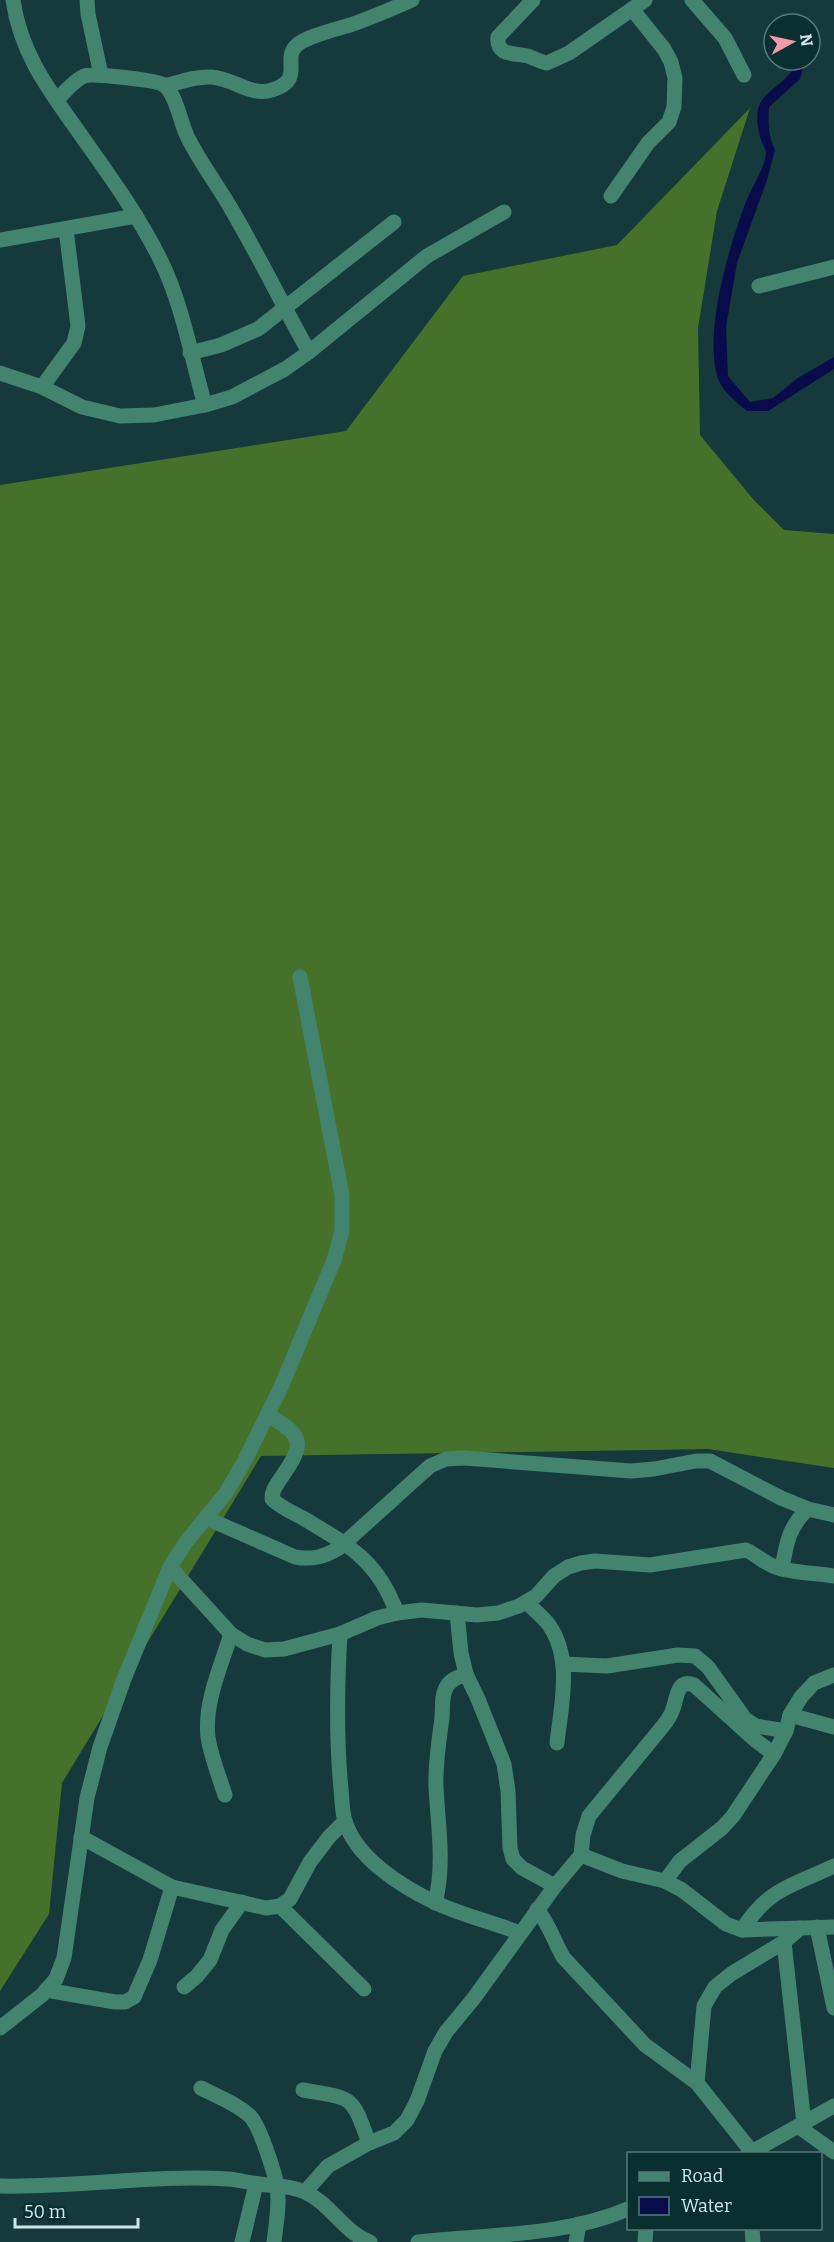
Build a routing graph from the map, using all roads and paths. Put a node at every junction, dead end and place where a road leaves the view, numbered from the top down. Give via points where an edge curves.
1 (13, 0) edge
2 (87, 0) edge
3 (412, 0) edge
4 (533, 0) edge
5 (692, 0) edge
6 (638, 5) edge
7 (101, 75) junction
8 (744, 75) dead end
9 (165, 86) junction
10 (57, 100) junction
11 (611, 196) dead end
12 (504, 212) dead end
13 (136, 216) junction
14 (394, 222) dead end
15 (66, 229) junction
16 (0, 240) edge
17 (834, 267) edge
18 (759, 286) dead end
19 (285, 310) junction
20 (309, 352) junction
21 (190, 353) junction
22 (0, 373) edge
23 (42, 387) junction
24 (205, 405) junction
25 (300, 977) dead end
26 (267, 1415) junction
27 (808, 1509) junction
28 (834, 1515) edge
29 (206, 1518) junction
30 (345, 1543) junction
31 (170, 1567) junction
32 (782, 1569) junction
33 (834, 1576) edge
34 (526, 1602) junction
35 (397, 1613) junction
36 (457, 1613) junction
37 (231, 1634) junction
38 (340, 1634) junction
39 (563, 1664) junction
40 (466, 1674) junction
41 (834, 1675) edge
42 (790, 1715) junction
43 (834, 1727) edge
44 (786, 1731) junction
45 (557, 1743) dead end
46 (774, 1754) junction
47 (225, 1795) dead end
48 (345, 1821) junction
49 (81, 1837) junction
50 (581, 1855) junction
51 (834, 1866) edge
52 (664, 1881) junction
53 (555, 1886) junction
54 (172, 1887) junction
55 (242, 1902) junction
56 (435, 1903) junction
57 (280, 1906) junction
58 (537, 1909) junction
59 (817, 1927) junction
60 (834, 1927) edge
61 (800, 1928) junction
62 (742, 1930) junction
63 (520, 1933) junction
64 (784, 1942) junction
65 (184, 1987) dead end
66 (364, 1989) dead end
67 (46, 1990) junction
68 (834, 2008) edge
69 (0, 2028) edge
70 (697, 2083) junction
71 (201, 2088) dead end
72 (303, 2090) dead end
73 (834, 2106) edge
74 (802, 2126) junction
75 (369, 2143) junction
76 (750, 2152) edge
77 (834, 2152) edge
78 (256, 2184) junction
79 (0, 2186) edge
80 (277, 2186) junction
81 (305, 2192) junction
82 (627, 2210) edge
83 (579, 2224) junction
84 (242, 2242) edge
85 (273, 2242) edge
86 (370, 2242) edge
87 (418, 2242) edge
88 (576, 2242) edge

1 - 10 street via 20,35 32,63
2 - 7 street
3 - 9 street via 303,41 291,56 290,79 273,90 249,90 233,81 211,77
4 - 6 street via 498,37 498,45 501,51 547,63 569,53
5 - 8 street via 725,38
6 - 11 street via 671,62 674,107 669,122 642,150
7 - 9 street via 156,81
7 - 10 street via 76,80
9 - 19 street via 187,136
10 - 13 street
12 - 20 street via 427,256
13 - 15 street
13 - 21 street via 161,261
14 - 19 street
15 - 16 street
15 - 23 street via 78,326 74,343
17 - 18 street
19 - 20 street
19 - 21 street via 239,339
20 - 24 street via 255,386
21 - 24 street
22 - 23 street
23 - 24 street via 82,407 120,416 154,415
25 - 26 street via 342,1195 342,1231 334,1260
26 - 29 street via 240,1470
26 - 30 street via 291,1429 298,1447 272,1491 272,1499
27 - 28 street
27 - 30 street via 710,1461 631,1471 446,1459 430,1466
27 - 32 street via 790,1530
29 - 30 street via 295,1557 324,1556
29 - 31 street
30 - 35 street via 379,1575
31 - 37 street
31 - 49 street via 100,1747
32 - 33 street
32 - 34 street via 746,1550 650,1565 581,1563 554,1576
34 - 36 street via 498,1613
34 - 39 street via 549,1625
35 - 36 street
35 - 38 street
36 - 40 street
37 - 38 street via 265,1650
37 - 47 street via 208,1712 208,1737
38 - 48 street via 339,1767
39 - 44 street via 607,1666 695,1656 708,1667 746,1719 756,1726
39 - 45 street
40 - 53 street via 504,1764 513,1859
40 - 56 street via 454,1678 443,1699 437,1748 440,1867
41 - 42 street via 814,1683
42 - 43 street
42 - 44 street
44 - 46 street
46 - 50 street via 694,1685 683,1684 663,1726 589,1816
46 - 52 street via 733,1816 680,1861
48 - 56 street via 357,1844 375,1864 391,1878
48 - 57 street via 310,1862 290,1899
49 - 54 street
49 - 67 street via 64,1958 56,1979
50 - 52 street via 622,1871
50 - 53 street
51 - 62 street via 775,1892
52 - 62 street via 726,1924
53 - 58 street
54 - 55 street
54 - 67 street via 150,1960 134,1997 115,2002
55 - 57 street via 266,1908
55 - 65 street via 222,1930 210,1960
56 - 63 street
57 - 66 street
58 - 63 street
58 - 70 street via 563,1957 625,2025 645,2045
59 - 60 street
59 - 61 street
59 - 68 street
61 - 62 street
61 - 64 street
63 - 75 street via 446,2032 407,2120 394,2133
64 - 70 street via 715,1987 704,2006
64 - 74 street
67 - 69 street
70 - 76 street
71 - 80 street via 252,2118
72 - 75 street via 351,2101
73 - 74 street
74 - 76 street
74 - 77 street
75 - 81 street via 328,2166
78 - 79 street via 203,2179
78 - 80 street
78 - 84 street
80 - 81 street
80 - 85 street
81 - 86 street via 321,2202 347,2229
82 - 83 street
83 - 87 street
83 - 88 street

